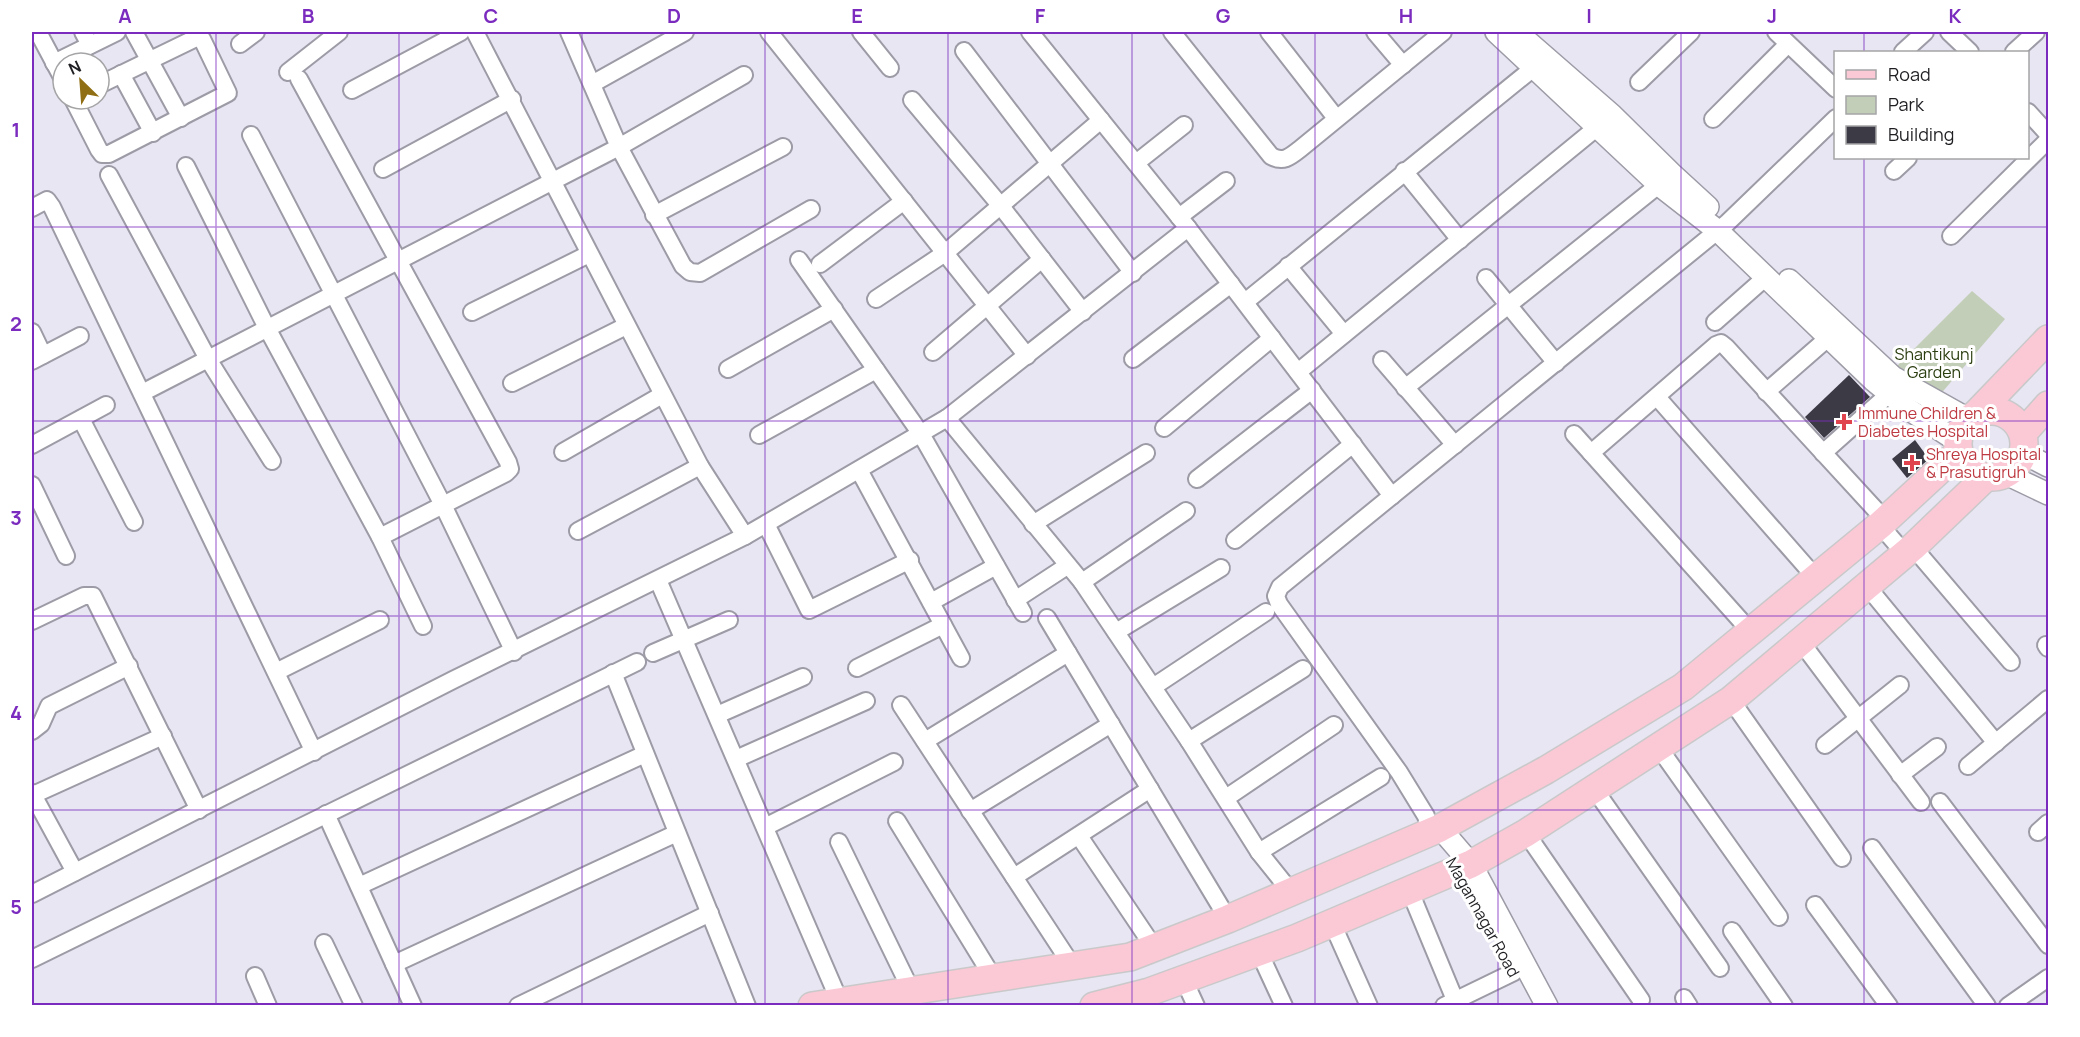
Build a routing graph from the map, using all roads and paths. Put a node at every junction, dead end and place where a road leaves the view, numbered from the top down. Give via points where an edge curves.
1 (38, 32) edge
2 (117, 32) edge
3 (134, 32) edge
4 (256, 32) edge
5 (339, 32) edge
6 (461, 32) edge
7 (475, 32) edge
8 (569, 32) edge
9 (685, 32) edge
10 (769, 32) edge
11 (861, 32) edge
12 (1030, 32) edge
13 (1174, 32) edge
14 (1269, 32) edge
15 (1375, 32) edge
16 (1443, 32) edge
17 (1496, 32) edge
18 (1516, 32) edge
19 (1691, 32) edge
20 (1776, 32) edge
21 (1925, 32) edge
22 (1949, 32) edge
23 (2036, 32) edge
24 (86, 38) edge
25 (240, 44) dead end
26 (1788, 44) junction
27 (69, 51) edge
28 (964, 51) dead end
29 (1904, 51) edge
30 (1969, 51) edge
31 (2015, 51) edge
32 (51, 57) edge
33 (149, 60) junction
34 (1539, 63) junction
35 (1403, 65) junction
36 (890, 68) dead end
37 (121, 74) junction
38 (744, 75) dead end
39 (111, 79) edge
40 (1639, 82) dead end
41 (592, 84) junction
42 (1834, 87) edge
43 (352, 90) dead end
44 (513, 99) junction
45 (912, 100) dead end
46 (79, 111) edge
47 (2029, 113) edge
48 (181, 118) junction
49 (1336, 118) junction
50 (1713, 119) dead end
51 (1101, 120) junction
52 (1834, 120) edge
53 (1605, 121) junction
54 (1184, 125) dead end
55 (153, 133) junction
56 (2049, 134) edge
57 (251, 135) dead end
58 (2049, 140) edge
59 (619, 147) junction
60 (783, 147) dead end
61 (1907, 159) edge
62 (1049, 163) junction
63 (1136, 164) junction
64 (186, 166) dead end
65 (383, 169) dead end
66 (1404, 171) junction
67 (1894, 171) dead end
68 (109, 175) dead end
69 (1665, 179) junction
70 (1226, 181) dead end
71 (551, 182) junction
72 (904, 201) junction
73 (1000, 205) junction
74 (32, 208) edge
75 (811, 209) dead end
76 (654, 215) junction
77 (1184, 223) junction
78 (1723, 227) junction
79 (1951, 236) dead end
80 (1460, 240) junction
81 (945, 253) junction
82 (589, 254) junction
83 (799, 260) dead end
84 (1042, 260) junction
85 (398, 261) junction
86 (820, 264) dead end
87 (1288, 266) junction
88 (1133, 273) junction
89 (1766, 277) junction
90 (1486, 278) dead end
91 (1231, 284) junction
92 (333, 295) junction
93 (876, 300) dead end
94 (1245, 302) junction
95 (1508, 306) junction
96 (989, 307) junction
97 (834, 309) junction
98 (472, 312) dead end
99 (1083, 312) junction
100 (1716, 322) dead end
101 (626, 326) junction
102 (267, 328) junction
103 (32, 332) edge
104 (1344, 334) junction
105 (80, 336) dead end
106 (1272, 338) junction
107 (1828, 338) junction
108 (2049, 339) edge
109 (933, 352) dead end
110 (1027, 356) junction
111 (37, 358) edge
112 (208, 359) junction
113 (1133, 359) dead end
114 (1382, 360) dead end
115 (1556, 363) junction
116 (728, 369) dead end
117 (876, 370) junction
118 (1298, 372) junction
119 (512, 383) dead end
120 (1405, 388) junction
121 (1312, 390) junction
122 (1766, 392) junction
123 (142, 393) junction
124 (1889, 394) junction
125 (662, 395) junction
126 (1657, 398) junction
127 (106, 405) dead end
128 (2049, 405) edge
129 (81, 418) junction
130 (947, 418) junction
131 (1164, 428) dead end
132 (1965, 431) junction
133 (921, 434) junction
134 (1574, 434) dead end
135 (759, 435) dead end
136 (2023, 443) junction
137 (1353, 444) junction
138 (32, 445) edge
139 (1455, 445) junction
140 (563, 452) dead end
141 (1146, 453) dead end
142 (1591, 453) junction
143 (1823, 453) junction
144 (272, 461) dead end
145 (700, 466) junction
146 (2049, 466) edge
147 (860, 470) junction
148 (1996, 476) junction
149 (1197, 479) dead end
150 (32, 485) edge
151 (2049, 494) edge
152 (1392, 496) junction
153 (443, 505) junction
154 (1186, 511) dead end
155 (134, 522) dead end
156 (1882, 523) junction
157 (766, 524) junction
158 (1033, 524) junction
159 (578, 531) dead end
160 (745, 536) junction
161 (380, 537) junction
162 (1235, 540) dead end
163 (1909, 550) junction
164 (66, 556) dead end
165 (910, 560) junction
166 (996, 566) junction
167 (1067, 567) junction
168 (1221, 568) dead end
169 (1816, 578) junction
170 (658, 580) junction
171 (1082, 582) junction
172 (1866, 585) junction
173 (931, 602) junction
174 (1266, 612) dead end
175 (1047, 618) dead end
176 (380, 620) dead end
177 (729, 620) dead end
178 (32, 621) edge
179 (423, 626) dead end
180 (943, 626) junction
181 (1116, 632) junction
182 (1751, 632) junction
183 (684, 639) junction
184 (1801, 642) junction
185 (514, 652) junction
186 (653, 653) dead end
187 (1068, 653) junction
188 (961, 658) dead end
189 (637, 662) dead end
190 (2011, 662) dead end
191 (129, 666) junction
192 (857, 668) dead end
193 (1303, 669) dead end
194 (276, 672) junction
195 (613, 673) junction
196 (803, 676) dead end
197 (1900, 685) dead end
198 (1153, 687) junction
199 (2049, 699) edge
200 (1731, 700) junction
201 (866, 701) dead end
202 (901, 705) dead end
203 (717, 715) junction
204 (1858, 718) junction
205 (1111, 724) junction
206 (1334, 725) dead end
207 (32, 731) edge
208 (163, 736) junction
209 (925, 741) junction
210 (1189, 741) junction
211 (1996, 742) junction
212 (1825, 745) dead end
213 (1937, 747) dead end
214 (1659, 748) junction
215 (314, 752) junction
216 (645, 754) junction
217 (736, 759) junction
218 (894, 762) dead end
219 (1968, 766) dead end
220 (1900, 775) junction
221 (1381, 777) dead end
222 (1150, 789) junction
223 (1595, 790) junction
224 (1226, 798) junction
225 (33, 800) edge
226 (1921, 802) dead end
227 (1940, 802) dead end
228 (199, 810) junction
229 (970, 811) junction
230 (326, 814) junction
231 (897, 821) dead end
232 (1432, 825) junction
233 (765, 827) junction
234 (677, 833) junction
235 (1526, 833) junction
236 (1079, 836) junction
237 (839, 842) dead end
238 (1872, 848) dead end
239 (1259, 852) junction
240 (1842, 858) dead end
241 (1465, 866) junction
242 (75, 872) junction
243 (1014, 877) junction
244 (359, 886) junction
245 (1409, 889) junction
246 (1291, 892) junction
247 (32, 894) edge
248 (1815, 905) dead end
249 (710, 913) junction
250 (1779, 917) dead end
251 (1228, 919) junction
252 (1332, 923) junction
253 (1732, 931) dead end
254 (324, 943) dead end
255 (2049, 945) edge
256 (1155, 949) junction
257 (1259, 952) junction
258 (32, 960) edge
259 (394, 964) junction
260 (1073, 967) junction
261 (1720, 968) dead end
262 (1514, 972) junction
263 (255, 976) dead end
264 (2049, 978) edge
265 (993, 979) junction
266 (1184, 980) junction
267 (911, 990) junction
268 (1641, 1000) dead end
269 (824, 1003) edge
270 (1450, 1003) edge
271 (268, 1005) edge
272 (354, 1005) edge
273 (413, 1005) edge
274 (518, 1005) edge
275 (747, 1005) edge
276 (1094, 1005) edge
277 (1196, 1005) edge
278 (1284, 1005) edge
279 (1369, 1005) edge
280 (1532, 1005) edge
281 (1547, 1005) edge
282 (1784, 1005) edge
283 (1888, 1005) edge
284 (1987, 1005) edge
285 (2008, 1005) edge

1 - 32 street
2 - 24 street
3 - 33 street
4 - 25 street
5 - 85 street via 294,75
6 - 43 street
7 - 44 street
8 - 41 street
9 - 41 street
10 - 72 street
11 - 36 street
12 - 51 street
13 - 49 street via 1278,160 1287,159
14 - 49 street
15 - 35 street
16 - 35 street
17 - 34 street
18 - 34 street
19 - 40 street
20 - 26 street
21 - 29 street
22 - 30 street
23 - 31 street
24 - 27 street
26 - 42 street
26 - 50 street
28 - 62 street
33 - 37 street
33 - 48 street
33 - 48 street via 191,38 202,39 228,93
34 - 53 street
34 - 66 street
35 - 49 street
37 - 39 street
37 - 55 street
38 - 59 street
41 - 59 street
44 - 65 street
44 - 71 street
45 - 73 street
46 - 55 street via 102,154 110,154
47 - 56 street
48 - 55 street
51 - 62 street
51 - 63 street
52 - 78 street
53 - 69 street
53 - 80 street
54 - 63 street
57 - 92 street
58 - 79 street
59 - 71 street
59 - 76 street
60 - 76 street
61 - 67 street
62 - 73 street
62 - 88 street
63 - 77 street
64 - 102 street
66 - 80 street
66 - 87 street
68 - 112 street
69 - 78 street
69 - 95 street
70 - 77 street
71 - 82 street
71 - 85 street
72 - 81 street
72 - 86 street
73 - 81 street
73 - 84 street
74 - 123 street via 46,200 52,207
75 - 76 street via 700,273 683,266
77 - 88 street
77 - 91 street
78 - 89 street
78 - 115 street
78 - 132 street via 1893,377
80 - 104 street
81 - 93 street
81 - 96 street
82 - 98 street
82 - 101 street
83 - 97 street
84 - 96 street
84 - 99 street
85 - 92 street
85 - 153 street via 510,469
87 - 94 street
87 - 104 street
88 - 99 street
89 - 100 street
89 - 107 street
90 - 95 street
91 - 94 street
91 - 113 street
92 - 102 street
92 - 153 street
94 - 106 street
95 - 115 street
95 - 120 street
96 - 109 street
96 - 110 street
97 - 116 street
97 - 117 street
99 - 110 street
101 - 119 street
101 - 125 street
102 - 112 street
102 - 161 street
103 - 111 street
104 - 118 street
105 - 111 street
106 - 118 street
106 - 131 street
107 - 122 street
107 - 124 street
108 - 132 main road
110 - 130 street
112 - 123 street
112 - 144 street
114 - 120 street
115 - 139 street
117 - 133 street
117 - 135 street
118 - 121 street
120 - 139 street
121 - 137 street
121 - 149 street
122 - 126 street via 1720,344
122 - 143 street
123 - 194 street
124 - 132 street
124 - 143 street
125 - 140 street
125 - 145 street
126 - 142 street
126 - 169 street
127 - 129 street
128 - 136 main road
129 - 138 street
129 - 155 street
130 - 133 street
130 - 158 street
132 - 136 main road via 1990,410 2004,412 2016,421
132 - 148 main road via 1964,465 1974,473
132 - 156 main road
133 - 147 street
133 - 166 street
134 - 142 street
136 - 146 street
136 - 148 main road via 2017,465
137 - 152 street
137 - 162 street
139 - 152 street
141 - 158 street
142 - 182 street
143 - 156 street
145 - 159 street
145 - 160 street
147 - 157 street
147 - 165 street
148 - 151 street
148 - 163 main road
150 - 164 street
152 - 232 street via 1280,587 1276,596
153 - 161 street
153 - 185 street
154 - 171 street
156 - 163 street
156 - 169 main road
157 - 160 street
157 - 165 street via 809,610
158 - 167 street
160 - 170 street
161 - 179 street
163 - 172 main road
163 - 190 street
165 - 173 street
166 - 167 street via 1019,606
166 - 173 street
167 - 171 street
168 - 181 street
169 - 182 main road
170 - 183 street
170 - 185 street
171 - 181 street
172 - 184 main road
172 - 211 street
173 - 180 street
174 - 198 street
175 - 187 street
176 - 194 street
177 - 183 street
178 - 191 street via 84,596 93,596
180 - 188 street
180 - 192 street
181 - 198 street
182 - 232 main road via 1683,687 1546,770
183 - 186 street
183 - 203 street
184 - 200 main road
184 - 204 street
185 - 215 street
187 - 205 street
187 - 209 street
189 - 195 street
191 - 207 street via 49,706 41,724
191 - 208 street
193 - 210 street
194 - 215 street
195 - 216 street
195 - 230 street
196 - 203 street
197 - 204 street
198 - 210 street
199 - 211 street
200 - 214 main road
200 - 240 street
201 - 217 street
202 - 209 street
203 - 217 street
204 - 212 street
204 - 220 street
205 - 222 street
205 - 229 street
206 - 224 street
208 - 225 street
208 - 228 street
209 - 229 street
210 - 224 street
211 - 219 street
213 - 220 street
214 - 223 main road
214 - 250 street
215 - 228 street
216 - 234 street
216 - 244 street
217 - 233 street
218 - 233 street
220 - 226 street
221 - 239 street
222 - 236 street
222 - 251 street
223 - 235 main road
223 - 261 street
224 - 239 street
225 - 242 street
227 - 255 street
228 - 242 street
229 - 243 street
230 - 244 street
230 - 258 street
231 - 265 street
232 - 241 street
232 - 246 main road
233 - 269 street
234 - 249 street
234 - 259 street
235 - 241 main road
235 - 268 street
236 - 243 street
236 - 256 street
237 - 267 street
238 - 284 street
239 - 246 street
241 - 245 main road
241 - 262 street, Magannagar Road
241 - 281 street, Magannagar Road
242 - 247 street
243 - 260 street
244 - 259 street
245 - 252 main road
245 - 270 street
246 - 251 main road
248 - 283 street
249 - 274 street
249 - 275 street
251 - 256 main road
252 - 257 main road
252 - 279 street
253 - 282 street
254 - 272 street
256 - 260 main road
257 - 266 main road
257 - 278 street
259 - 273 street
260 - 265 main road
262 - 270 street
262 - 280 street, Magannagar Road
263 - 271 street
264 - 285 street
265 - 267 main road
266 - 276 main road
266 - 277 street
267 - 269 main road

